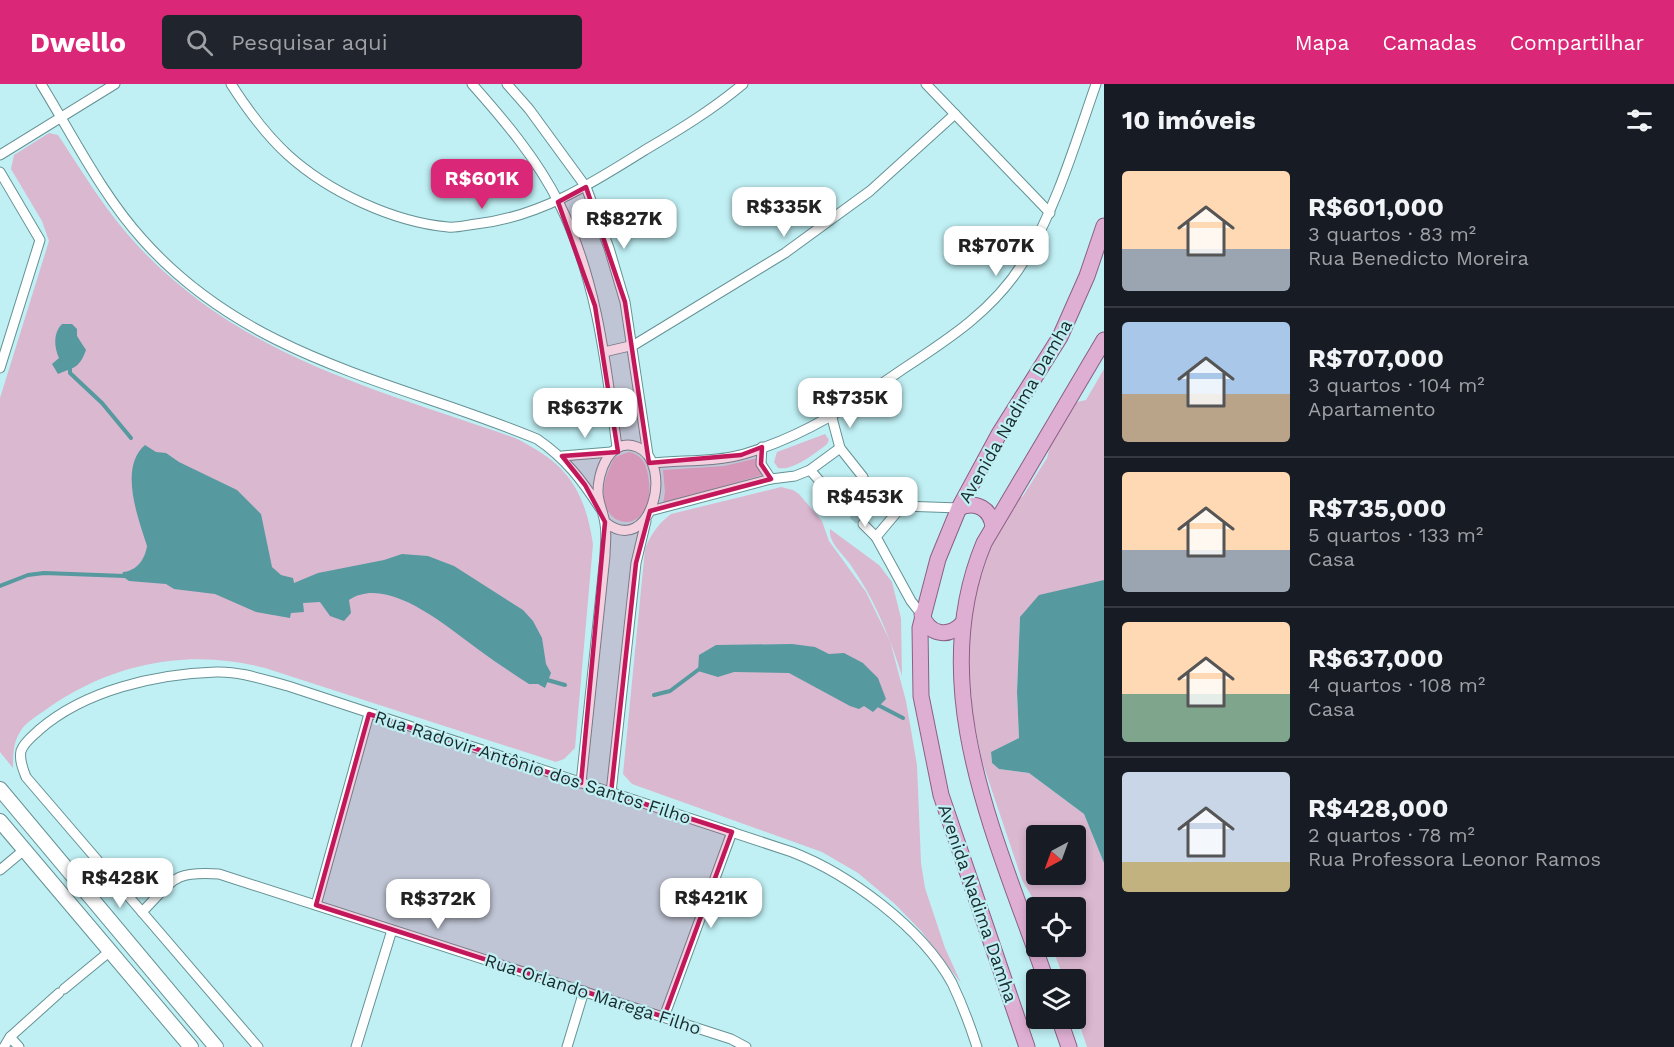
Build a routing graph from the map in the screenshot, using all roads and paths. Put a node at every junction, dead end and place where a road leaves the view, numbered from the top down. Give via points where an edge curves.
1 (41, 84) edge
2 (116, 84) edge
3 (231, 84) edge
4 (472, 84) edge
5 (507, 84) edge
6 (743, 84) edge
7 (926, 84) edge
8 (1096, 84) edge
9 (955, 114) junction
10 (61, 117) junction
11 (0, 155) edge
12 (0, 172) edge
13 (586, 187) junction
14 (558, 202) junction
15 (1050, 213) junction
16 (1104, 226) edge
17 (1104, 340) edge
18 (633, 345) junction
19 (604, 352) junction
20 (0, 368) edge
21 (832, 418) junction
22 (762, 447) junction
23 (840, 448) junction
24 (614, 450) junction
25 (562, 456) junction
26 (651, 459) junction
27 (810, 470) junction
28 (863, 477) tunnel mouth
29 (771, 479) junction
30 (833, 496) tunnel mouth
31 (600, 508) junction
32 (960, 508) junction
33 (648, 514) junction
34 (605, 522) junction
35 (863, 524) tunnel mouth
36 (993, 527) junction
37 (876, 537) junction
38 (922, 615) junction
39 (962, 624) junction
40 (369, 714) junction
41 (581, 783) junction
42 (0, 789) edge
43 (611, 793) junction
44 (0, 821) edge
45 (732, 832) junction
46 (24, 850) junction
47 (0, 870) edge
48 (316, 905) junction
49 (142, 912) junction
50 (392, 930) junction
51 (110, 952) junction
52 (1042, 969) edge
53 (584, 991) junction
54 (664, 1017) junction
55 (1063, 1029) edge
56 (10, 1037) junction
57 (209, 1044) edge
58 (4, 1047) edge
59 (19, 1047) edge
60 (191, 1047) edge
61 (258, 1047) edge
62 (356, 1047) edge
63 (567, 1047) edge
64 (746, 1047) edge
65 (977, 1047) edge
66 (1027, 1047) edge
67 (1069, 1047) edge

1 - 10 street
2 - 10 street
3 - 14 street via 288,155 360,201 404,218 449,227 500,221
4 - 14 street via 505,121
5 - 13 street
6 - 13 street via 716,107
7 - 9 street
8 - 15 street
9 - 15 street
9 - 18 street via 870,191 785,253
10 - 11 street
10 - 25 street via 143,241 250,328 308,357 503,424 537,439
12 - 20 street via 40,240
13 - 14 street
13 - 18 street via 609,248
14 - 19 street via 596,306
15 - 21 street via 1002,292 971,322
16 - 32 main road, Avenida Nadima Damha via 1060,337 999,434
17 - 36 main road
18 - 19 street
18 - 26 street
19 - 24 street
21 - 22 street
21 - 23 street
22 - 26 street via 741,455
22 - 29 street via 761,464
23 - 27 street
23 - 28 street
24 - 25 street
24 - 26 street via 623,445 638,447
24 - 31 street via 599,477
25 - 31 street
26 - 33 street via 655,493
27 - 29 street
27 - 30 street
29 - 33 street
31 - 34 street
32 - 36 main road via 981,507 990,515
32 - 37 street via 902,507
32 - 38 main road, Avenida Nadima Damha via 938,559
33 - 34 street via 641,525 622,531
33 - 43 street via 636,563
34 - 41 street via 605,556
35 - 37 street
36 - 39 main road via 971,577
37 - 38 street
38 - 39 main road via 930,628 939,633 951,632
38 - 66 main road, Avenida Nadima Damha via 919,679 932,760
39 - 52 main road via 960,679 972,758
40 - 41 street, Rua Radovir Antônio dos Santos Filho
40 - 48 street
40 - 49 street, Rua Radovir Antônio dos Santos Filho via 288,686 218,672 178,675 117,689 66,711 29,739 21,753 26,777
41 - 43 street, Rua Radovir Antônio dos Santos Filho
42 - 57 main road
43 - 45 street, Rua Radovir Antônio dos Santos Filho
44 - 46 main road
45 - 54 street
45 - 65 street, Rua Radovir Antônio dos Santos Filho via 814,861 884,907 951,981
46 - 47 street
46 - 51 main road
48 - 49 street, Rua Orlando Marega Filho via 219,874 188,872 176,878
48 - 50 street, Rua Orlando Marega Filho
49 - 61 street
50 - 53 street, Rua Orlando Marega Filho
50 - 62 street
51 - 56 street
51 - 60 main road
53 - 54 street, Rua Orlando Marega Filho
53 - 63 street
54 - 64 street, Rua Orlando Marega Filho
55 - 67 main road
56 - 58 street
56 - 59 street

